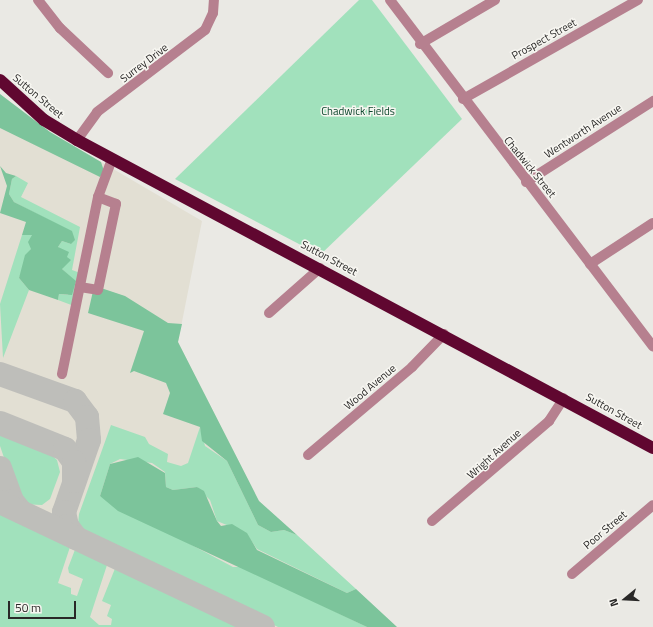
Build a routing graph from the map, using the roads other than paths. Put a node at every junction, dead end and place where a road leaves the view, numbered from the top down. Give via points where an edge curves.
1 (38, 0) edge
2 (214, 0) edge
3 (390, 0) edge
4 (495, 0) edge
5 (638, 0) edge
6 (420, 44) junction
7 (108, 73) dead end
8 (0, 80) edge
9 (462, 99) junction
10 (653, 101) edge
11 (77, 140) junction
12 (112, 159) junction
13 (526, 182) junction
14 (98, 197) junction
15 (653, 223) edge
16 (590, 264) junction
17 (320, 268) junction
18 (80, 287) junction
19 (269, 313) dead end
20 (444, 334) junction
21 (653, 347) edge
22 (62, 374) dead end
23 (564, 398) junction
24 (653, 448) edge
25 (308, 455) dead end
26 (653, 505) edge
27 (432, 521) dead end
28 (572, 574) dead end

1 - 7 street via 60,28
2 - 11 street, Surrey Drive via 213,13 205,30 97,112
3 - 6 street, Chadwick Street
4 - 6 street
5 - 9 street, Prospect Street
6 - 9 street, Chadwick Street
8 - 11 highway, Sutton Street via 44,120
9 - 13 street, Chadwick Street
10 - 13 street, Wentworth Avenue
11 - 12 highway, Sutton Street
12 - 14 street
12 - 17 highway, Sutton Street
13 - 16 street, Chadwick Street
14 - 18 street
14 - 18 street via 116,204 98,290
15 - 16 street
16 - 21 street, Chadwick Street
17 - 19 street
17 - 20 highway, Sutton Street
18 - 22 street
20 - 23 highway, Sutton Street
20 - 25 street, Wood Avenue via 412,367
23 - 24 highway, Sutton Street
23 - 27 street, Wright Avenue via 549,421
26 - 28 street, Poor Street

